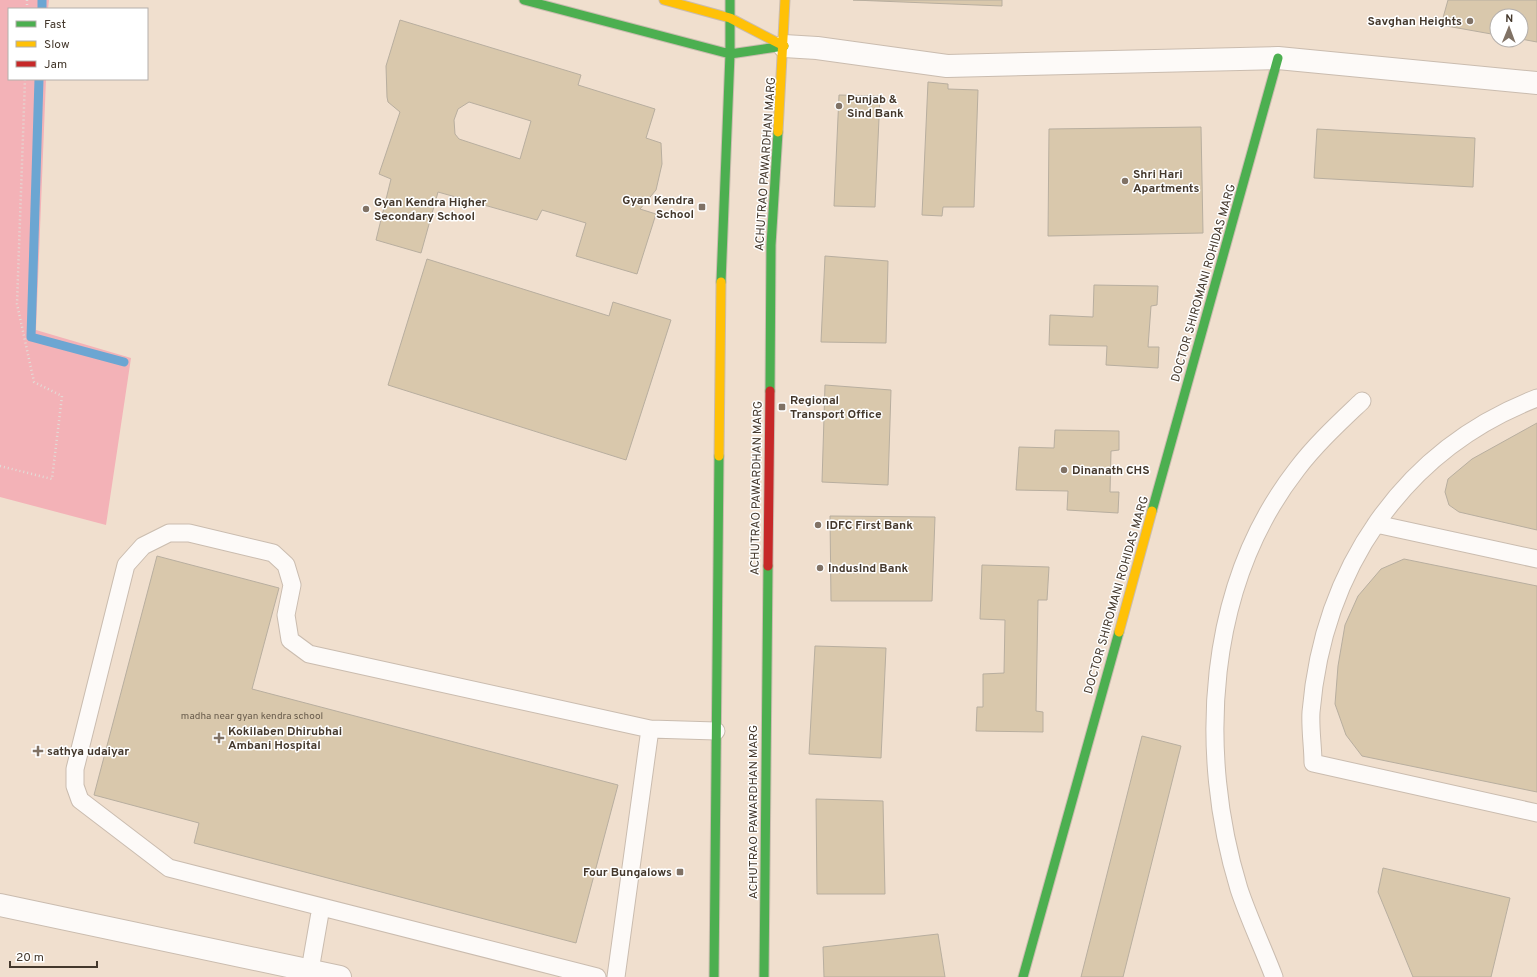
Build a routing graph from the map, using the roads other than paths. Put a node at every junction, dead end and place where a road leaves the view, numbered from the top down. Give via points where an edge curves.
1 (524, 0) edge
2 (664, 0) edge
3 (730, 0) edge
4 (785, 0) edge
5 (730, 18) junction
6 (784, 46) junction
7 (730, 54) junction
8 (1278, 58) junction
9 (1537, 83) edge
10 (1537, 398) edge
11 (1362, 401) dead end
12 (1376, 524) junction
13 (1537, 559) edge
14 (650, 729) junction
15 (716, 731) junction
16 (1537, 812) edge
17 (0, 905) edge
18 (321, 907) junction
19 (310, 970) junction
20 (340, 977) edge
21 (597, 977) edge
22 (616, 977) edge
23 (714, 977) edge
24 (764, 977) edge
25 (1023, 977) edge
26 (1274, 977) edge

1 - 7 main road
2 - 5 main road
3 - 5 main road
4 - 6 main road, ACHUTRAO PAWARDHAN MARG
5 - 6 main road
5 - 7 main road
6 - 7 main road
6 - 8 street via 817,48 947,66
6 - 24 main road, ACHUTRAO PAWARDHAN MARG via 771,245
7 - 15 main road via 721,244
8 - 9 street
8 - 25 main road, DOCTOR SHIROMANI ROHIDAS MARG
10 - 12 lane via 1520,404 1479,427 1432,460 1390,504
11 - 26 lane via 1326,435 1296,470 1253,542 1237,582 1225,625 1218,670 1216,751 1219,798 1240,890
12 - 13 lane
12 - 16 lane via 1341,585 1327,624 1317,667 1311,714 1313,763
14 - 15 lane
14 - 18 lane via 309,654 290,640 286,615 292,585 286,565 273,552 189,533 169,533 143,546 126,565 75,769 75,786 80,800 168,868
14 - 22 lane
15 - 23 main road
17 - 19 street
18 - 19 lane
18 - 21 lane
19 - 20 street

